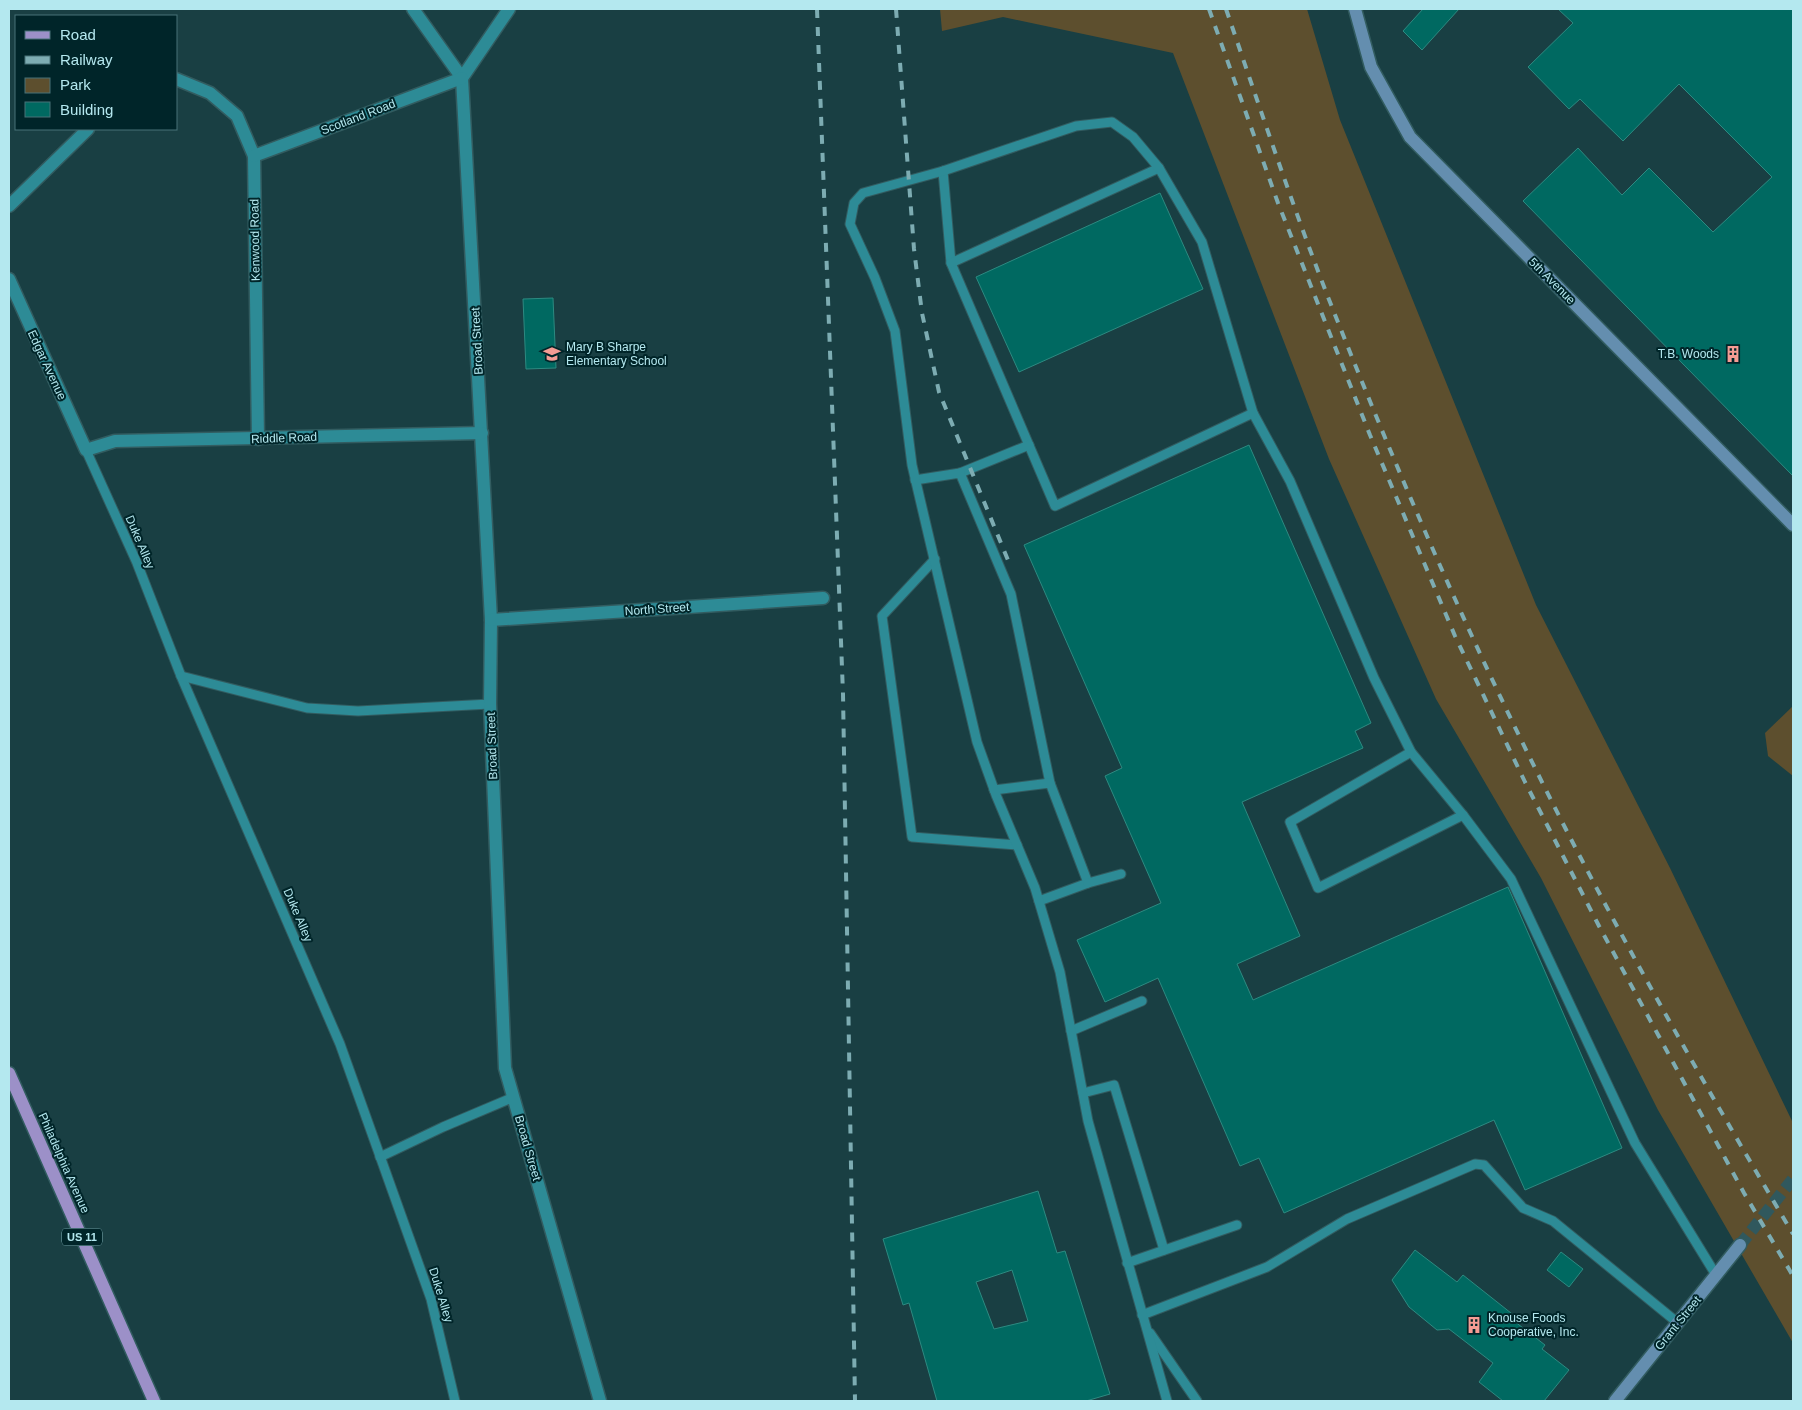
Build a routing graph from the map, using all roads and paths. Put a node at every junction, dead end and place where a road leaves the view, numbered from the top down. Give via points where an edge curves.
1 (413, 9) edge
2 (508, 9) edge
3 (1355, 9) edge
4 (462, 78) junction
5 (178, 80) edge
6 (87, 130) edge
7 (254, 156) junction
8 (1159, 168) junction
9 (942, 171) junction
10 (9, 206) edge
11 (951, 263) junction
12 (9, 279) edge
13 (1253, 413) junction
14 (482, 433) junction
15 (258, 439) junction
16 (1028, 445) junction
17 (86, 450) junction
18 (960, 473) junction
19 (915, 480) junction
20 (1793, 525) edge
21 (935, 559) junction
22 (823, 598) dead end
23 (491, 620) junction
24 (181, 676) junction
25 (490, 704) junction
26 (1412, 752) junction
27 (1050, 783) junction
28 (994, 790) junction
29 (1463, 815) junction
30 (1017, 845) junction
31 (1121, 874) dead end
32 (1088, 883) junction
33 (1039, 902) junction
34 (1142, 1001) dead end
35 (1071, 1031) junction
36 (9, 1073) edge
37 (1083, 1093) junction
38 (514, 1097) junction
39 (380, 1157) junction
40 (1237, 1225) dead end
41 (1740, 1245) tunnel mouth
42 (1164, 1250) junction
43 (1127, 1263) junction
44 (1716, 1275) junction
45 (1142, 1315) junction
46 (1678, 1323) junction
47 (1145, 1327) junction
48 (154, 1401) edge
49 (455, 1401) edge
50 (600, 1401) edge
51 (1167, 1401) edge
52 (1198, 1401) edge
53 (1615, 1401) edge

1 - 4 street
2 - 4 street
3 - 20 street, 5th Avenue via 1372,67 1410,137
4 - 7 street, Scotland Road
4 - 14 street, Broad Street
5 - 7 street, Kenwood Road via 210,92 237,116
6 - 10 street
7 - 15 street, Kenwood Road
8 - 9 lane via 1133,137 1112,122 1076,126
8 - 11 lane
8 - 13 lane via 1202,242
9 - 11 lane
9 - 19 lane via 864,193 854,203 850,224 895,331
11 - 16 lane
12 - 17 street, Edgar Avenue
13 - 16 lane via 1055,506
13 - 26 lane via 1290,481 1374,678
14 - 15 street, Riddle Road
14 - 23 street, Broad Street
15 - 17 street, Riddle Road via 115,441
16 - 18 lane
17 - 24 lane, Duke Alley
18 - 19 lane
18 - 27 lane via 1011,594
19 - 21 lane
21 - 28 lane via 977,742
21 - 30 lane via 882,616 912,837
22 - 23 street, North Street
23 - 25 street, Broad Street
24 - 25 lane via 307,708 358,711
24 - 39 lane, Duke Alley via 340,1044
25 - 38 street, Broad Street via 505,1068
26 - 29 lane
26 - 29 lane via 1290,822 1318,888
27 - 28 lane
27 - 32 lane
28 - 30 lane
29 - 44 lane via 1511,879 1635,1144
30 - 33 lane
31 - 32 lane
32 - 33 lane
33 - 35 lane via 1060,972
34 - 35 lane
35 - 37 lane
36 - 48 main road, Philadelphia Avenue / US 11
37 - 42 lane via 1114,1085
37 - 43 lane
38 - 39 lane via 443,1126
38 - 50 street, Broad Street
39 - 49 lane, Duke Alley via 431,1299
40 - 42 lane
41 - 44 street, Grant Street
42 - 43 lane
43 - 45 lane
44 - 46 street, Grant Street
45 - 46 lane via 1267,1267 1347,1219 1475,1164 1484,1166 1523,1208 1553,1221
45 - 47 lane
46 - 53 street, Grant Street
47 - 51 lane
47 - 52 lane

